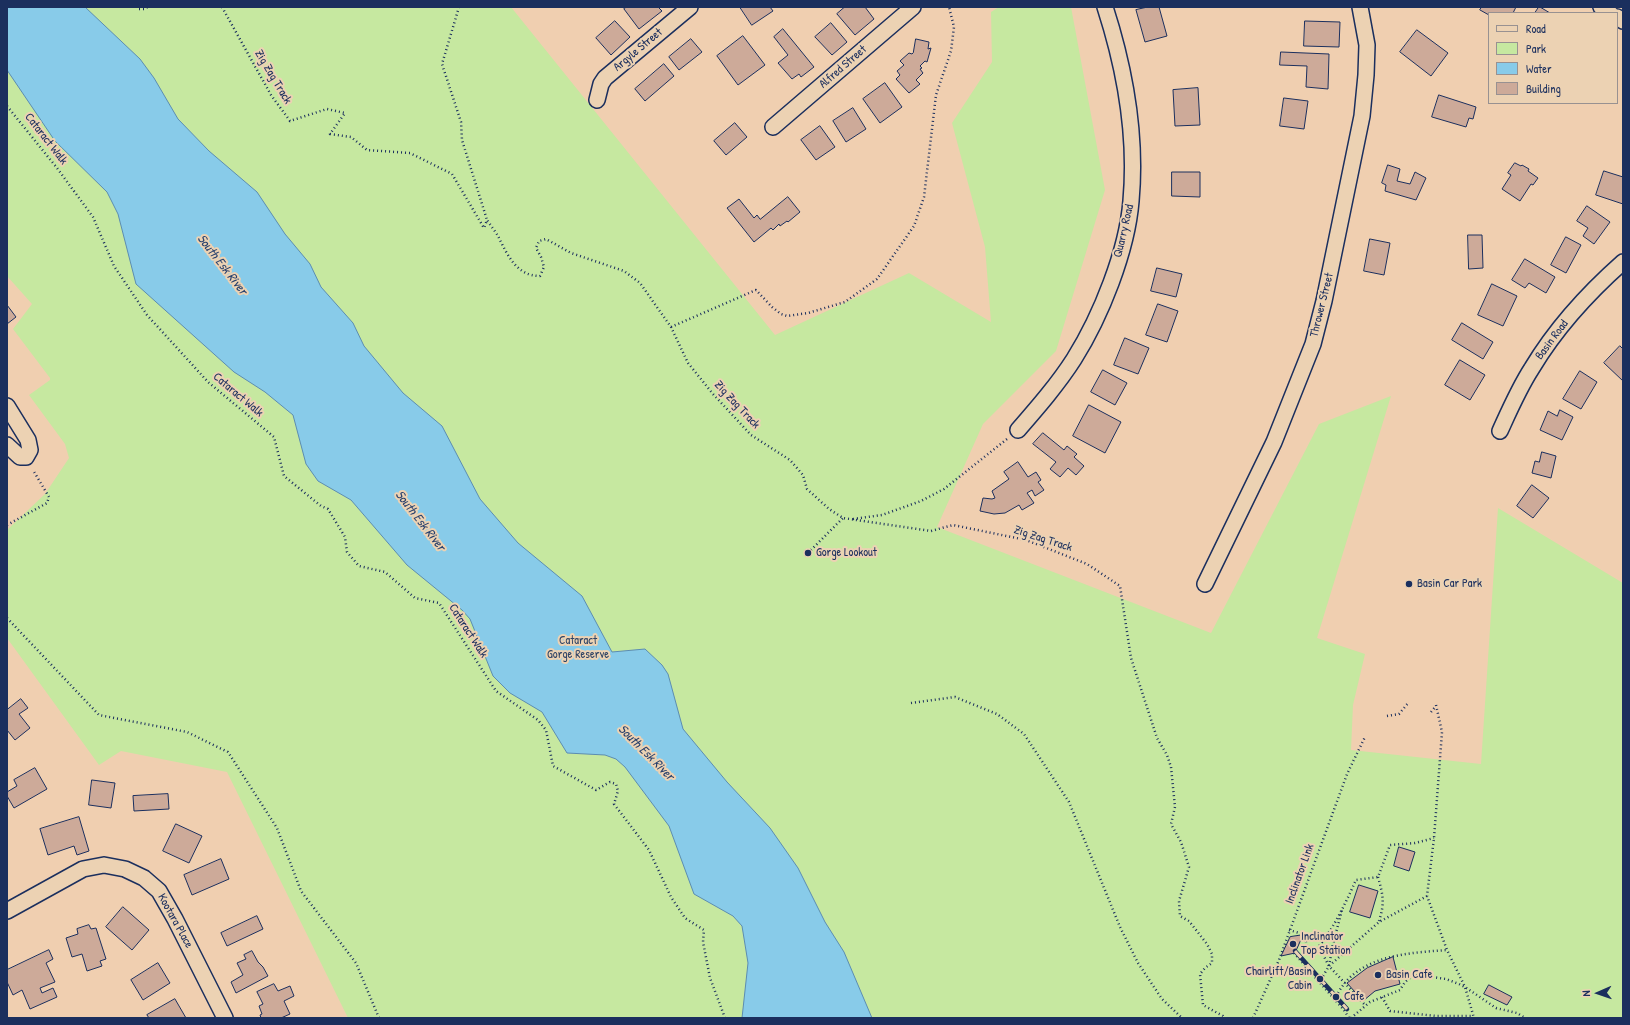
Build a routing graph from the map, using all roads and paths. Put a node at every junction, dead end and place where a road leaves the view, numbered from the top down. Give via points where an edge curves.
1 (137, 7) edge
2 (146, 7) edge
3 (222, 7) edge
4 (458, 7) edge
5 (690, 7) edge
6 (912, 7) edge
7 (949, 7) edge
8 (1105, 7) edge
9 (1360, 7) edge
10 (598, 100) dead end
11 (7, 106) edge
12 (773, 127) dead end
13 (487, 220) junction
14 (1623, 262) edge
15 (671, 327) junction
16 (7, 406) edge
17 (1018, 430) joint
18 (1500, 431) dead end
19 (7, 444) edge
20 (26, 457) junction
21 (843, 518) junction
22 (851, 519) junction
23 (7, 525) edge
24 (808, 553) dead end
25 (1205, 584) dead end
26 (7, 618) edge
27 (1409, 702) dead end
28 (911, 703) dead end
29 (1431, 712) dead end
30 (1387, 716) dead end
31 (1365, 737) dead end
32 (1434, 838) junction
33 (1378, 877) junction
34 (1427, 896) junction
35 (1343, 907) junction
36 (7, 911) edge
37 (1379, 922) junction
38 (1290, 930) junction
39 (1319, 947) junction
40 (1447, 950) junction
41 (1294, 953) dead end
42 (1329, 966) junction
43 (1323, 976) dead end
44 (1344, 982) junction
45 (1465, 986) junction
46 (1338, 993) dead end
47 (1382, 997) junction
48 (1366, 1006) junction
49 (1474, 1017) edge
50 (225, 1018) edge
51 (379, 1018) edge
52 (724, 1018) edge
53 (1182, 1018) edge
54 (1224, 1018) edge
55 (1253, 1018) edge
56 (1350, 1018) edge
57 (1525, 1018) edge

1 - 2 path
3 - 13 path, Zig Zag Track via 271,95 290,121 327,109 345,113 330,134 351,137 367,150 410,153 452,174 484,228
4 - 13 path via 442,64 461,122 462,140
5 - 10 street, Argyle Street via 605,78
6 - 12 street, Alfred Street
7 - 15 path via 954,27 951,51 936,95 924,197 914,226 877,279 845,302 808,313 787,316 781,314 756,290
8 - 17 street, Quarry Road via 1117,44 1130,116 1132,201 1126,234 1105,300 1074,358 1051,391
9 - 25 street, Thrower Street via 1367,45 1362,116 1326,294 1313,344 1274,442
11 - 52 path, Cataract Walk via 93,217 114,266 147,315 208,382 274,437 284,476 320,506 328,509 345,537 347,552 359,566 385,572 415,598 439,603 496,691 538,720 546,730 554,766 596,790 610,782 616,784 618,791 614,804 649,850 671,897 685,918 704,930 703,942 710,978
13 - 15 path, Zig Zag Track via 517,268 540,276 544,267 536,248 539,241 546,239 571,253 624,271 640,283
14 - 18 street, Basin Road via 1573,312 1552,339 1532,368
15 - 21 path, Zig Zag Track via 688,363 713,394 752,435 790,460 803,475 807,489
16 - 20 street via 28,440 30,450
17 - 22 path via 944,489 921,501 882,515
19 - 20 street via 20,457
20 - 23 path via 49,497 47,503
21 - 22 path, Zig Zag Track
21 - 24 path
22 - 54 path, Zig Zag Track via 931,532 954,525 1026,540 1087,564 1120,586 1131,658 1158,738 1172,767 1175,807 1172,824 1189,867 1179,900 1180,916 1189,921 1212,954 1212,963 1200,974 1203,1005
26 - 51 path via 99,715 187,732 228,752 277,828 301,891 356,963
27 - 30 path via 1399,714
28 - 53 path via 955,697 997,714 1024,734 1069,802 1120,927 1138,963 1162,999
29 - 32 path via 1436,705 1442,732
31 - 38 path, Inclinator Link via 1346,774
32 - 33 path via 1390,845
32 - 34 path
33 - 35 path via 1356,880
33 - 37 path via 1383,909
34 - 37 path
34 - 40 path
35 - 39 path
35 - 42 path
36 - 50 street, Kootara Place via 83,869 104,865 125,869 144,878 159,891
37 - 42 path
38 - 39 path via 1306,935 1306,945 1313,953
38 - 55 path, Inclinator Link
39 - 42 path
40 - 44 path via 1394,956 1366,965
40 - 45 path
41 - 56 path
42 - 43 path
42 - 44 path
44 - 46 path
44 - 48 path
45 - 47 path via 1446,979 1418,975 1411,976 1400,990
45 - 49 path
45 - 57 path via 1496,1008 1517,1013
47 - 48 path
47 - 49 path via 1390,1011
48 - 56 path

